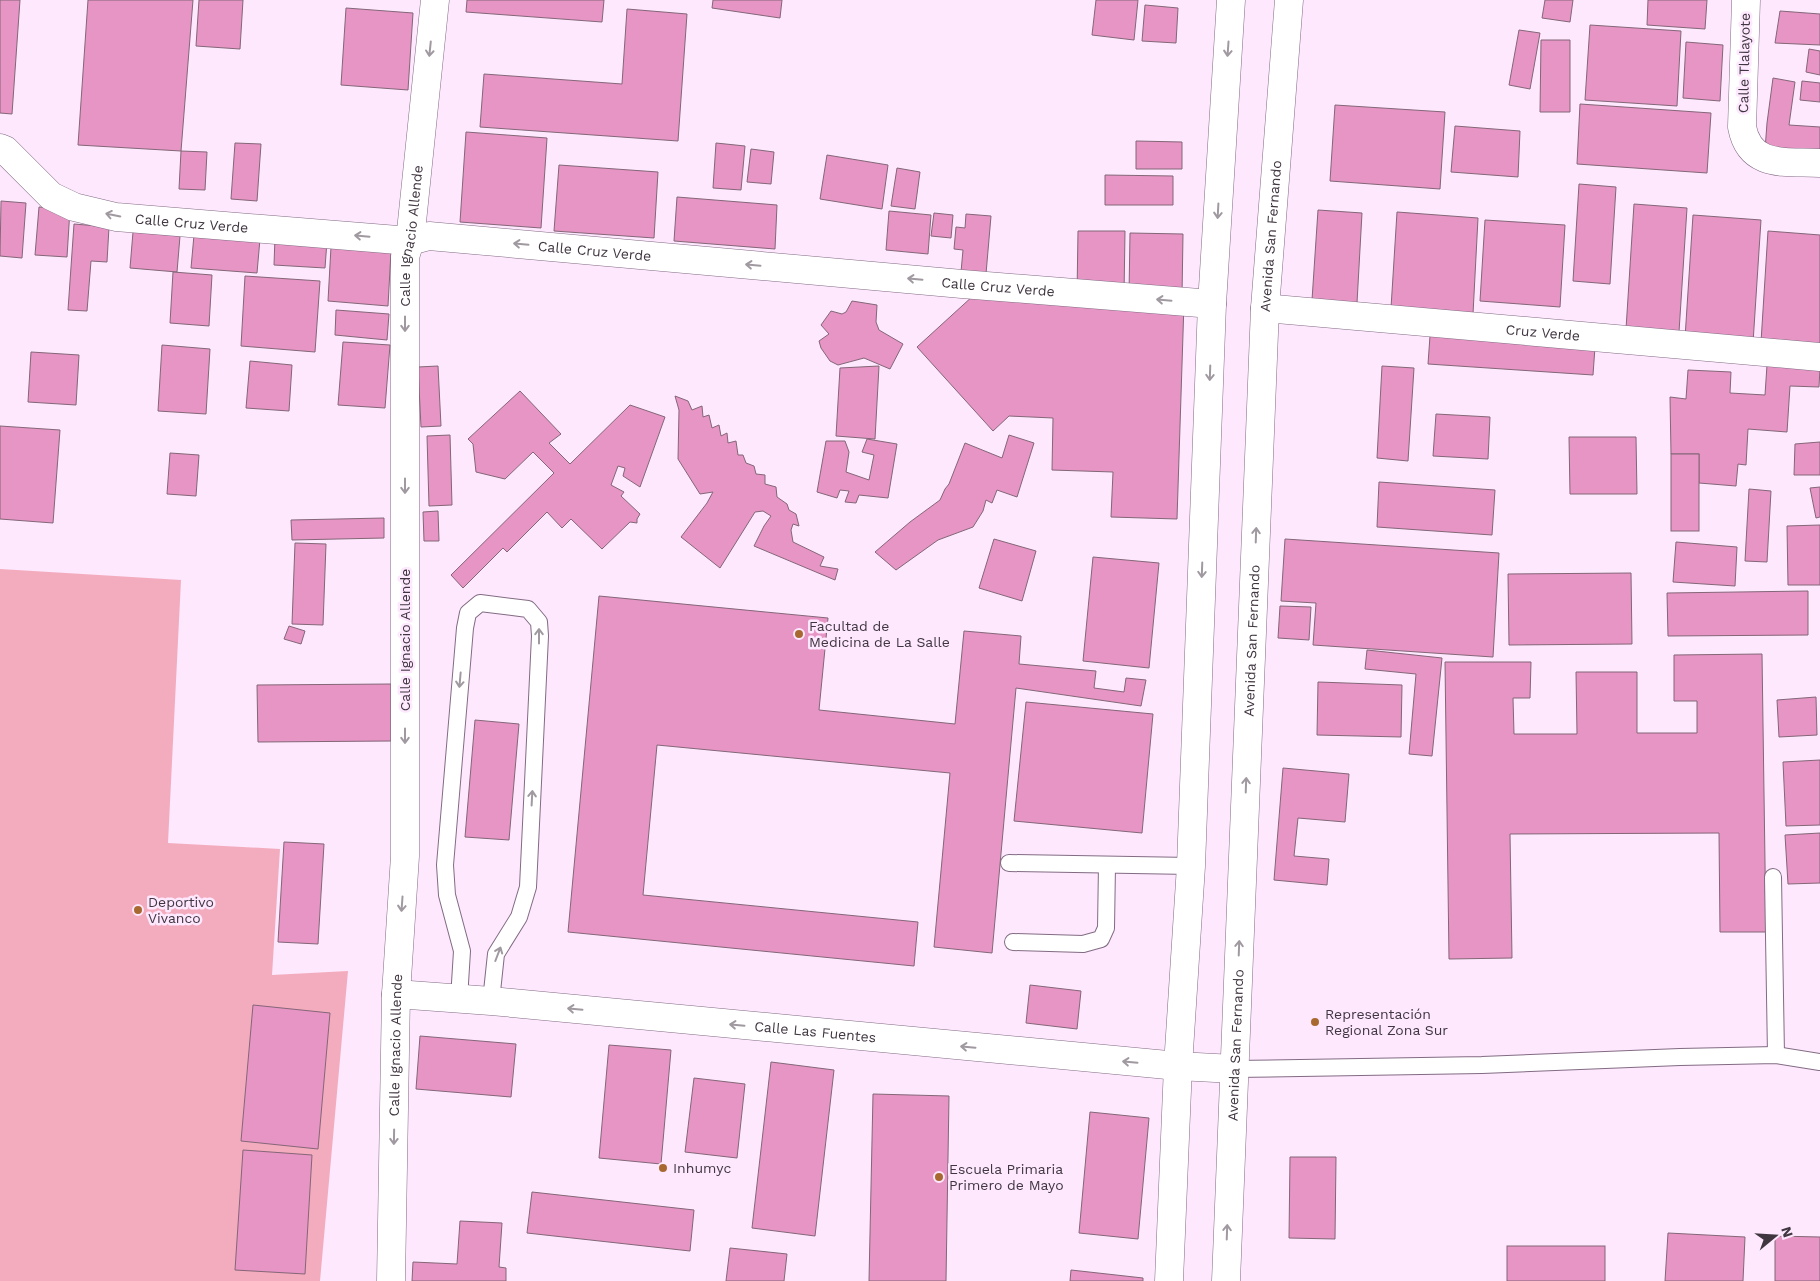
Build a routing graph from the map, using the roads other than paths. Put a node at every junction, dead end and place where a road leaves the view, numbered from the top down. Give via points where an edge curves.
1 (435, 0) edge
2 (1231, 0) edge
3 (1289, 0) edge
4 (1746, 0) edge
5 (0, 148) edge
6 (1820, 163) edge
7 (410, 240) junction
8 (1212, 304) junction
9 (1265, 308) junction
10 (1820, 357) edge
11 (1009, 864) dead end
12 (1108, 865) junction
13 (1191, 866) junction
14 (1773, 877) dead end
15 (1013, 942) dead end
16 (396, 994) junction
17 (459, 999) junction
18 (491, 1001) junction
19 (1776, 1056) junction
20 (1820, 1062) edge
21 (1178, 1066) junction
22 (1234, 1069) junction
23 (392, 1281) edge
24 (1169, 1281) edge
25 (1226, 1281) edge

1 -> 7 street, Calle Ignacio Allende
2 -> 8 street
3 - 9 street, Avenida San Fernando
4 - 6 street, Calle Tlalayote via 1742,127 1745,141 1753,152 1766,160
7 -> 5 street, Calle Cruz Verde via 108,215 74,207 51,196
8 -> 7 street, Calle Cruz Verde via 429,236
7 -> 16 street, Calle Ignacio Allende via 405,257 405,856
8 -> 13 street
9 - 10 street, Cruz Verde
22 -> 9 street, Avenida San Fernando
11 - 12 lane
12 - 13 lane
12 - 15 lane via 1106,928 1101,939 1082,944
13 - 21 street
14 - 19 lane
16 - 17 street, Calle Las Fuentes
16 -> 23 street, Calle Ignacio Allende
17 - 18 street, Calle Las Fuentes
18 -> 17 lane via 496,954 519,917 528,887 540,636 539,622 528,609 480,603 468,613 465,628 445,864 447,895 462,951
21 -> 18 street, Calle Las Fuentes
19 - 20 lane
19 - 22 lane
21 - 22 street, Calle Las Fuentes
21 - 24 street
25 -> 22 street, Avenida San Fernando

